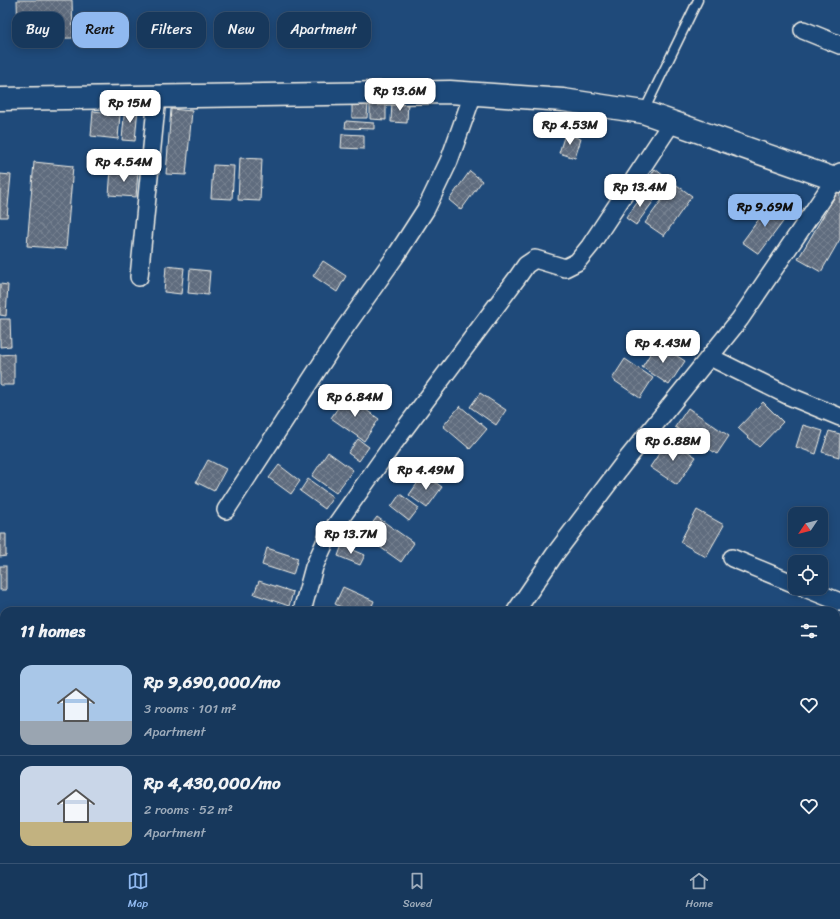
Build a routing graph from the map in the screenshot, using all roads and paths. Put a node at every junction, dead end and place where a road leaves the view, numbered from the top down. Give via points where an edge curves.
1 (698, 0) edge
2 (803, 30) dead end
3 (840, 45) edge
4 (473, 94) junction
5 (157, 97) junction
6 (0, 100) edge
7 (643, 112) junction
8 (672, 122) junction
9 (839, 178) edge
10 (139, 277) dead end
11 (710, 357) junction
12 (840, 417) edge
13 (226, 510) dead end
14 (732, 558) dead end
15 (788, 581) edge
16 (822, 595) edge
17 (840, 602) edge
18 (303, 607) edge
19 (519, 607) edge

1 - 7 lane
2 - 3 street
4 - 5 street via 450,92
4 - 7 street via 563,100
4 - 13 street via 449,161 426,209 344,328
5 - 6 street
5 - 10 street
7 - 8 street
8 - 9 street
8 - 18 street via 577,262 565,268 535,259 517,278 328,536 314,567
9 - 11 street via 740,319
11 - 12 street via 789,396
11 - 19 street via 622,464
14 - 15 street
16 - 17 street

